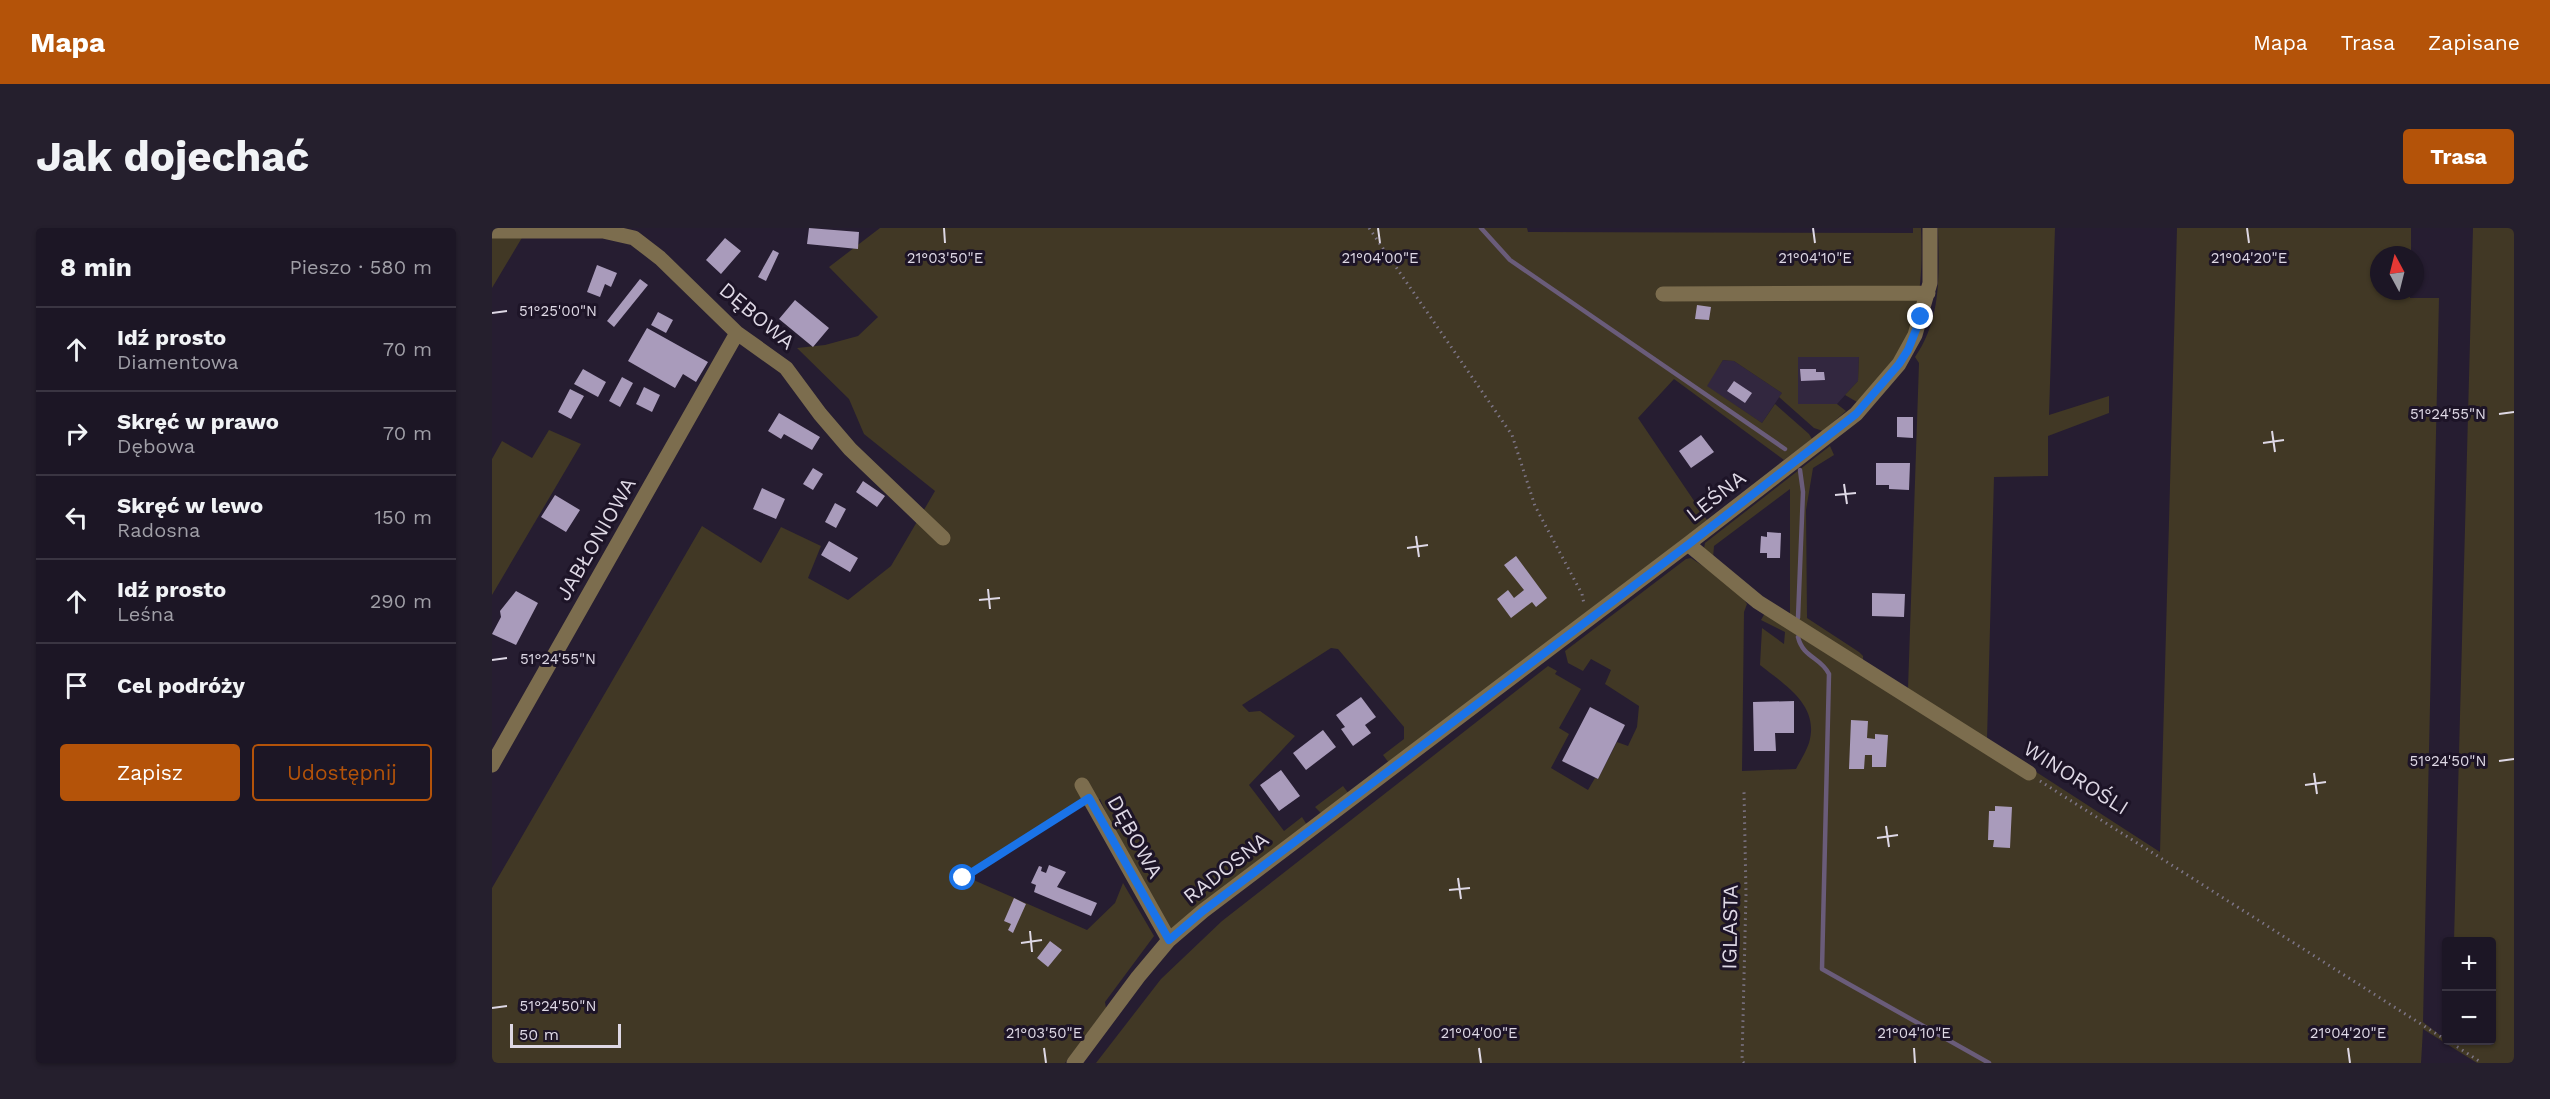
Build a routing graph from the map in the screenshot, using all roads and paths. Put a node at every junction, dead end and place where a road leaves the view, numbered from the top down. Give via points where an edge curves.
1 (1369, 228) edge
2 (1930, 228) edge
3 (492, 231) edge
4 (1928, 293) junction
5 (1663, 294) dead end
6 (737, 333) junction
7 (944, 538) dead end
8 (1689, 544) junction
9 (1588, 619) junction
10 (1434, 737) joint
11 (492, 765) edge
12 (2029, 773) joint
13 (1086, 791) joint
14 (1744, 791) dead end
15 (963, 878) dead end
16 (1169, 940) junction
17 (2442, 1037) edge
18 (2455, 1045) edge
19 (1074, 1063) edge
20 (1744, 1063) edge
21 (2482, 1063) edge

1 - 9 path via 1512,435 1535,506 1582,594
2 - 4 street, LEŚNA
3 - 6 street, DĘBOWA via 603,231 634,238
4 - 5 street
4 - 8 street, LEŚNA via 1908,350 1875,394 1830,435
6 - 7 street, DĘBOWA via 786,368 850,449
6 - 11 street, JABŁONIOWA
8 - 9 street, LEŚNA
8 - 12 street, WINOROŚLI via 1758,602
9 - 10 street, LEŚNA
10 - 16 street, RADOSNA
12 - 17 path, WINOROŚLI
13 - 15 path
13 - 16 street, DĘBOWA
14 - 20 path, IGLASTA
16 - 19 street, RADOSNA
18 - 21 path, WINOROŚLI

